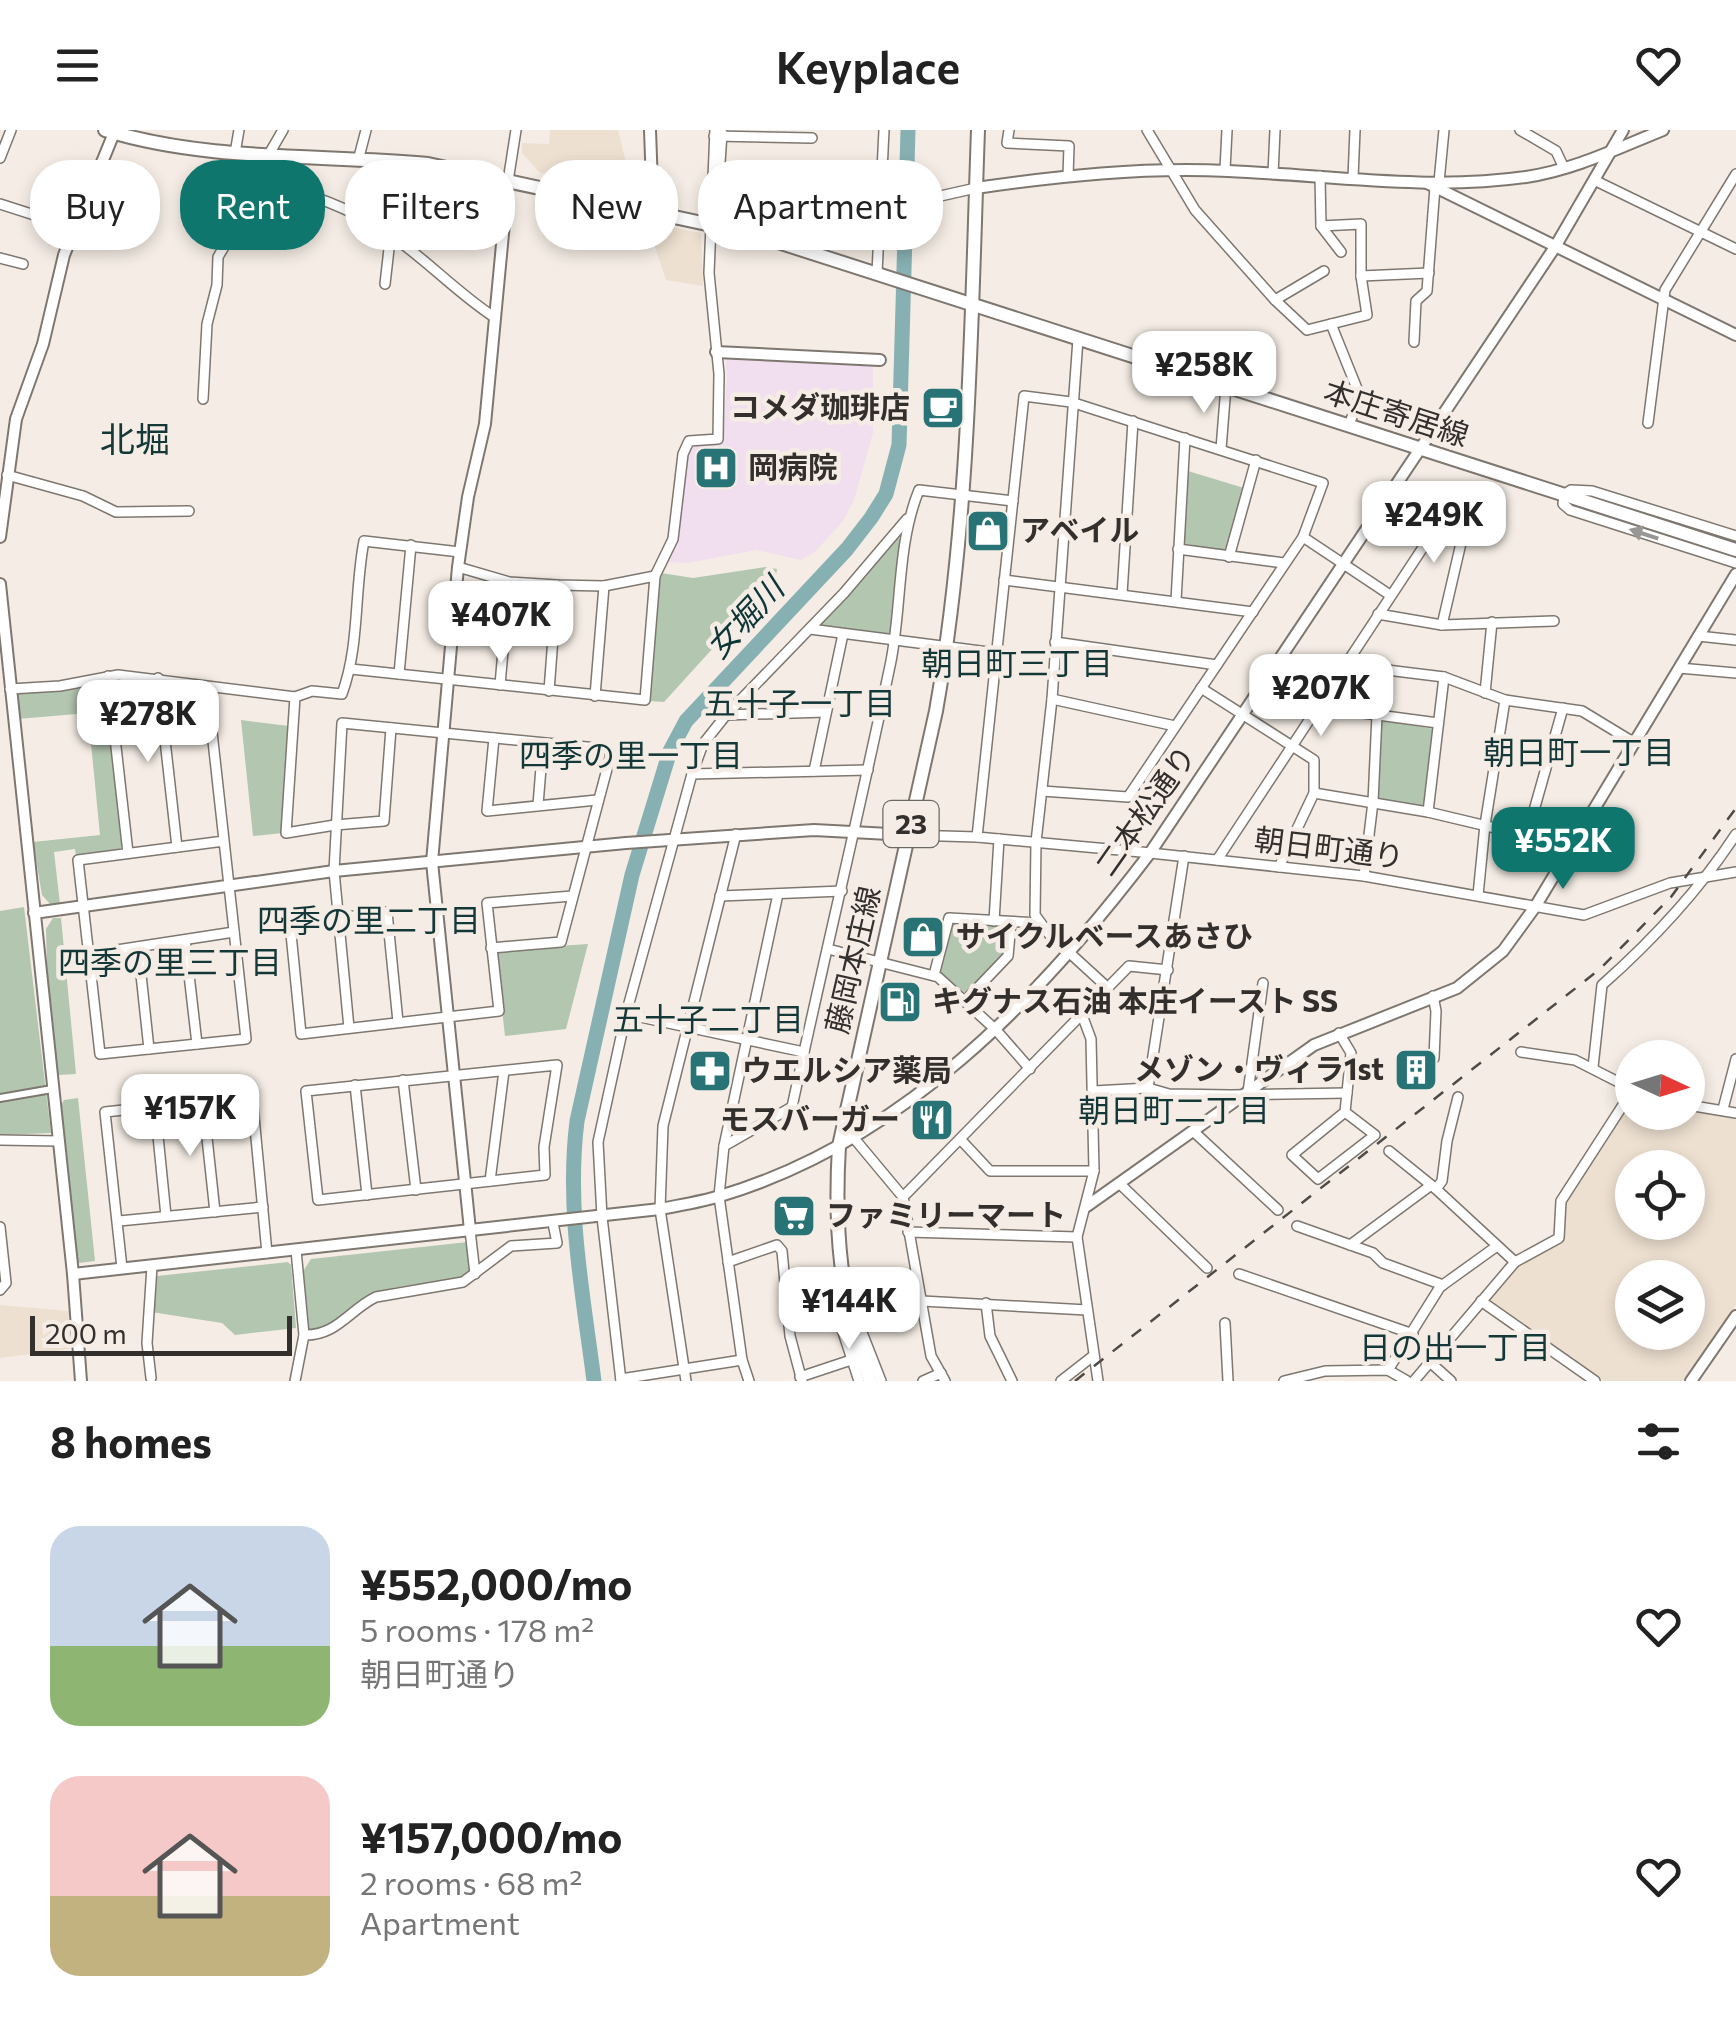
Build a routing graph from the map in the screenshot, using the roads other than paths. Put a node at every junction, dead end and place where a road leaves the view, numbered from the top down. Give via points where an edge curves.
1 (11, 130) edge
2 (239, 130) edge
3 (283, 130) edge
4 (366, 130) edge
5 (516, 130) edge
6 (650, 130) edge
7 (884, 130) edge
8 (978, 130) edge
9 (1009, 130) edge
10 (1147, 130) edge
11 (1227, 130) edge
12 (1274, 130) edge
13 (1355, 130) edge
14 (1444, 130) edge
15 (1520, 130) edge
16 (1623, 130) edge
17 (1663, 130) edge
18 (109, 131) edge
19 (718, 133) edge
20 (1537, 134) edge
21 (812, 138) dead end
22 (1610, 151) junction
23 (234, 152) junction
24 (266, 154) junction
25 (359, 157) junction
26 (0, 158) edge
27 (99, 160) edge
28 (265, 160) edge
29 (391, 160) edge
30 (511, 160) edge
31 (651, 160) edge
32 (718, 160) edge
33 (884, 160) edge
34 (1564, 168) junction
35 (1168, 170) junction
36 (1225, 170) junction
37 (1273, 174) junction
38 (1736, 174) edge
39 (1068, 176) junction
40 (1320, 176) junction
41 (1353, 178) junction
42 (1594, 180) junction
43 (1433, 183) junction
44 (976, 188) junction
45 (943, 196) edge
46 (0, 204) edge
47 (30, 214) edge
48 (1322, 226) junction
49 (1700, 232) junction
50 (1556, 246) junction
51 (1736, 249) edge
52 (66, 250) edge
53 (221, 250) edge
54 (389, 250) edge
55 (408, 250) edge
56 (501, 250) edge
57 (710, 250) edge
58 (798, 250) edge
59 (880, 250) edge
60 (1341, 252) dead end
61 (0, 258) edge
62 (23, 264) dead end
63 (1324, 271) dead end
64 (1429, 273) junction
65 (878, 274) junction
66 (1361, 276) junction
67 (385, 284) dead end
68 (1663, 298) junction
69 (1275, 300) junction
70 (972, 304) junction
71 (494, 316) junction
72 (1332, 324) junction
73 (1736, 335) edge
74 (1078, 339) junction
75 (1414, 342) dead end
76 (716, 352) junction
77 (880, 360) dead end
78 (1226, 386) junction
79 (203, 399) dead end
80 (1072, 402) junction
81 (1133, 421) junction
82 (1648, 423) dead end
83 (1349, 425) junction
84 (1185, 438) junction
85 (1421, 448) junction
86 (1221, 449) junction
87 (1256, 460) junction
88 (4, 476) edge
89 (964, 494) junction
90 (1564, 494) junction
91 (1013, 501) junction
92 (190, 511) dead end
93 (908, 518) junction
94 (1303, 536) junction
95 (1736, 536) edge
96 (0, 537) edge
97 (411, 545) junction
98 (1178, 549) junction
99 (1736, 550) edge
100 (460, 552) junction
101 (1229, 557) junction
102 (1284, 563) junction
103 (1736, 563) edge
104 (1342, 564) junction
105 (458, 567) junction
106 (656, 574) junction
107 (1736, 574) edge
108 (1004, 580) junction
109 (509, 582) junction
110 (0, 584) edge
111 (557, 585) junction
112 (604, 586) junction
113 (1059, 586) junction
114 (1122, 594) junction
115 (1390, 595) junction
116 (1176, 601) junction
117 (1253, 612) junction
118 (1378, 614) junction
119 (1492, 622) junction
120 (1554, 622) dead end
121 (1442, 625) junction
122 (810, 629) junction
123 (843, 634) junction
124 (1698, 636) junction
125 (1736, 640) edge
126 (895, 641) junction
127 (1055, 642) junction
128 (947, 648) junction
129 (996, 654) junction
130 (1217, 665) junction
131 (1346, 665) junction
132 (1678, 668) junction
133 (351, 669) junction
134 (399, 674) junction
135 (1736, 674) edge
136 (108, 676) junction
137 (1444, 677) junction
138 (158, 678) junction
139 (449, 680) junction
140 (6, 684) edge
141 (500, 685) junction
142 (207, 687) junction
143 (1202, 688) junction
144 (549, 690) junction
145 (1486, 692) junction
146 (594, 696) junction
147 (295, 697) junction
148 (1052, 699) junction
149 (1505, 700) junction
150 (1318, 707) junction
151 (1563, 708) junction
152 (826, 712) junction
153 (726, 715) junction
154 (1244, 715) junction
155 (1377, 715) junction
156 (1438, 723) junction
157 (1175, 726) junction
158 (391, 728) junction
159 (444, 733) junction
160 (494, 738) junction
161 (1633, 742) junction
162 (543, 743) junction
163 (1293, 746) junction
164 (868, 770) junction
165 (814, 771) junction
166 (692, 774) junction
167 (1042, 791) junction
168 (1314, 793) junction
169 (597, 800) junction
170 (1373, 802) junction
171 (538, 805) junction
172 (1428, 812) junction
173 (335, 825) junction
174 (1484, 825) junction
175 (856, 832) junction
176 (736, 834) junction
177 (1736, 834) edge
178 (908, 835) junction
179 (1527, 835) junction
180 (978, 837) junction
181 (999, 839) junction
182 (670, 840) junction
183 (224, 841) junction
184 (1036, 842) junction
185 (1571, 846) junction
186 (177, 847) junction
187 (584, 848) junction
188 (1150, 852) junction
189 (128, 854) junction
190 (1184, 856) junction
191 (1217, 860) junction
192 (432, 862) junction
193 (1279, 867) junction
194 (334, 871) junction
195 (1736, 872) edge
196 (1364, 876) junction
197 (1708, 877) junction
198 (228, 888) junction
199 (842, 891) junction
200 (778, 894) junction
201 (1478, 895) junction
202 (572, 896) junction
203 (720, 896) junction
204 (86, 907) junction
205 (1535, 907) junction
206 (34, 914) junction
207 (337, 918) junction
208 (994, 922) junction
209 (1010, 923) junction
210 (1038, 923) junction
211 (234, 932) junction
212 (186, 940) junction
213 (138, 947) junction
214 (491, 948) junction
215 (828, 949) junction
216 (91, 954) junction
217 (1069, 954) junction
218 (878, 964) junction
219 (1168, 970) junction
220 (934, 975) junction
221 (1264, 983) dead end
222 (1108, 988) junction
223 (1434, 996) junction
224 (965, 1001) junction
225 (626, 1014) junction
226 (1082, 1014) junction
227 (448, 1017) junction
228 (398, 1022) junction
229 (686, 1026) junction
230 (349, 1028) junction
231 (996, 1030) junction
232 (1339, 1033) junction
233 (747, 1040) junction
234 (197, 1044) junction
235 (150, 1049) junction
236 (804, 1052) junction
237 (1520, 1052) dead end
238 (1434, 1058) dead end
239 (1736, 1060) edge
240 (1593, 1067) junction
241 (1030, 1069) junction
242 (504, 1071) junction
243 (454, 1074) junction
244 (1615, 1079) edge
245 (403, 1080) junction
246 (354, 1086) junction
247 (1148, 1088) junction
248 (52, 1089) junction
249 (1094, 1090) junction
250 (1248, 1092) junction
251 (1346, 1093) junction
252 (0, 1098) edge
253 (1458, 1098) dead end
254 (203, 1102) junction
255 (155, 1106) junction
256 (1705, 1107) edge
257 (1723, 1109) junction
258 (1345, 1112) junction
259 (1736, 1113) edge
260 (1615, 1116) edge
261 (1193, 1131) junction
262 (853, 1137) junction
263 (0, 1140) edge
264 (962, 1140) junction
265 (58, 1142) junction
266 (724, 1146) junction
267 (839, 1146) junction
268 (1389, 1151) dead end
269 (1094, 1171) junction
270 (490, 1181) junction
271 (1119, 1183) junction
272 (465, 1184) junction
273 (1433, 1188) junction
274 (416, 1190) junction
275 (367, 1195) junction
276 (719, 1196) junction
277 (904, 1197) junction
278 (1087, 1206) junction
279 (263, 1207) junction
280 (660, 1209) junction
281 (1278, 1210) dead end
282 (215, 1212) junction
283 (166, 1216) junction
284 (602, 1217) junction
285 (118, 1221) junction
286 (555, 1222) junction
287 (1297, 1226) dead end
288 (0, 1228) edge
289 (470, 1230) junction
290 (908, 1232) junction
291 (1076, 1238) junction
292 (1350, 1246) junction
293 (1498, 1246) junction
294 (296, 1250) junction
295 (266, 1253) junction
296 (728, 1262) junction
297 (1515, 1262) junction
298 (152, 1266) junction
299 (122, 1268) junction
300 (1207, 1268) dead end
301 (73, 1274) junction
302 (475, 1274) junction
303 (1239, 1274) dead end
304 (1443, 1285) junction
305 (0, 1290) edge
306 (922, 1301) junction
307 (1481, 1301) junction
308 (986, 1303) junction
309 (847, 1309) junction
310 (1088, 1310) junction
311 (1734, 1322) edge
312 (1225, 1323) dead end
313 (1412, 1334) junction
314 (304, 1335) junction
315 (1094, 1356) junction
316 (742, 1360) junction
317 (852, 1360) junction
318 (1431, 1363) junction
319 (683, 1369) junction
320 (1388, 1370) junction
321 (944, 1377) edge
322 (151, 1378) dead end
323 (801, 1379) edge
324 (621, 1380) edge
325 (1299, 1380) edge
326 (81, 1381) edge
327 (296, 1381) edge
328 (686, 1381) edge
329 (749, 1381) edge
330 (859, 1381) edge
331 (870, 1381) edge
332 (881, 1381) edge
333 (923, 1381) edge
334 (1012, 1381) edge
335 (1062, 1381) edge
336 (1098, 1381) edge
337 (1228, 1381) edge
338 (1284, 1381) edge
339 (1411, 1381) edge
340 (1451, 1381) edge
341 (1595, 1381) edge
342 (1691, 1381) edge

1 - 26 street
2 - 23 street
3 - 24 street
4 - 25 street
5 - 30 street
6 - 31 street
7 - 33 street
8 - 44 main road, 藤岡本庄線 / 23
9 - 39 street via 1007,143 1069,146
10 - 35 street
11 - 36 street
12 - 37 street
13 - 41 street
14 - 43 street
15 - 20 street
16 - 22 street, 二本松通り
17 - 22 street
18 - 23 main road, 本庄寄居線 via 173,147
18 - 27 street
19 - 21 street
19 - 32 street
20 - 34 street
22 - 34 street
22 - 42 street, 二本松通り
23 - 24 main road, 本庄寄居線
24 - 25 main road, 本庄寄居線
24 - 28 street
25 - 29 main road, 本庄寄居線
34 - 43 street
35 - 36 street
35 - 39 street
35 - 69 street via 1194,210
36 - 37 street
37 - 40 street
38 - 49 street
39 - 44 street
40 - 41 street
40 - 48 street
41 - 43 street
42 - 49 street
42 - 50 street, 二本松通り
43 - 50 street
43 - 64 street
44 - 45 street
44 - 70 main road, 藤岡本庄線 / 23
46 - 47 street
48 - 60 street
48 - 66 street via 1361,224
49 - 51 street
49 - 68 street
50 - 68 street
50 - 85 street, 二本松通り
52 - 88 street
53 - 79 street via 206,324
54 - 67 street
55 - 71 street
56 - 71 street
57 - 76 street
58 - 65 main road, 本庄寄居線
59 - 65 street
61 - 62 street
63 - 69 street
64 - 66 street
64 - 75 street via 1427,291 1416,301
65 - 70 main road, 本庄寄居線
66 - 72 street via 1367,316
68 - 73 street
68 - 82 street
69 - 72 street via 1307,330
70 - 74 main road, 本庄寄居線
70 - 89 main road, 藤岡本庄線 / 23
71 - 100 street via 484,424
72 - 83 street via 1360,396
74 - 78 main road, 本庄寄居線
74 - 80 street
76 - 77 street
76 - 106 street via 718,439 689,441 673,539
78 - 83 main road, 本庄寄居線
78 - 86 street
80 - 81 street
80 - 91 street via 1024,396
80 - 113 street
81 - 84 street
81 - 114 street
83 - 85 main road, 本庄寄居線
84 - 86 street
84 - 98 street
85 - 90 main road, 本庄寄居線
85 - 104 street, 二本松通り
86 - 87 street
87 - 94 street via 1323,483
87 - 101 street
88 - 92 street via 84,496 116,512
88 - 96 street
89 - 91 street
89 - 93 street via 919,490
89 - 128 main road, 藤岡本庄線 / 23
90 - 95 street via 1592,491
90 - 99 main road, 本庄寄居線
103 -> 90 street via 1570,510
91 - 108 street
93 - 122 street
93 - 126 street
94 - 102 street
94 - 104 street
97 - 100 street
97 - 133 street via 364,541
97 - 134 street
98 - 101 street
98 - 116 street
100 - 105 street
101 - 102 street
102 - 117 street
104 - 115 street
104 - 154 street, 二本松通り
105 - 109 street
105 - 139 street
106 - 112 street
106 - 146 street via 645,700
107 - 124 street
108 - 113 street
108 - 129 street
109 - 111 street
109 - 141 street
110 - 140 street
111 - 112 street
111 - 144 street
112 - 146 street
113 - 114 street
113 - 127 street
114 - 116 street
115 - 118 street
115 - 121 street via 1450,508 1468,513
116 - 117 street
117 - 130 street
118 - 121 street
118 - 131 street
119 - 120 street
119 - 121 street
119 - 145 street
122 - 123 street
122 - 153 street
123 - 126 street
123 - 152 street
124 - 125 street
124 - 132 street
126 - 128 street
126 - 164 street
127 - 130 street
127 - 148 street
128 - 129 street
128 - 178 main road, 藤岡本庄線 / 23
129 - 180 street
130 - 143 street
131 - 137 street
131 - 150 street
132 - 135 street
132 - 161 street
133 - 134 street
133 - 147 street via 342,694
134 - 139 street
136 - 138 street
136 - 140 street via 60,686
136 - 189 street
137 - 145 street
137 - 156 street
138 - 142 street
138 - 186 street
139 - 141 street
139 - 159 street
140 - 206 street
141 - 144 street
142 - 147 street
142 - 183 street
143 - 154 street
143 - 157 street
144 - 146 street
145 - 149 street
147 - 173 street via 286,834
148 - 157 street
148 - 167 street
149 - 151 street
149 - 174 street
150 - 155 street
150 - 163 street
151 - 161 street
151 - 179 street
152 - 153 street
152 - 165 street
153 - 166 street via 703,744
154 - 163 street
154 - 188 street, 二本松通り
155 - 156 street
155 - 170 street
156 - 172 street
157 - 167 street via 1128,797
158 - 159 street
158 - 173 street via 384,822
158 - 173 street via 342,723
159 - 160 street
159 - 192 street
160 - 162 street
160 - 171 street via 487,811
161 - 185 street
162 - 169 street via 608,750
162 - 171 street
163 - 168 street via 1314,760
163 - 191 street
164 - 165 street
164 - 175 street
165 - 166 street
166 - 182 street
167 - 184 street
168 - 170 street
168 - 193 street
169 - 171 street
169 - 187 street
170 - 172 street
170 - 196 street
172 - 174 street
173 - 194 street
174 - 179 street
174 - 201 street
175 - 176 street
175 - 178 street
175 - 199 street
176 - 182 street
176 - 203 street
177 - 197 street
178 - 180 street, 朝日町通り
178 - 218 main road, 藤岡本庄線 / 23
179 - 185 street
180 - 181 street, 朝日町通り
181 - 184 street, 朝日町通り
181 - 208 street
182 - 187 street
182 - 225 street
183 - 186 street
183 - 198 street
184 - 188 street, 朝日町通り
184 - 210 street
185 - 205 street
186 - 189 street
187 - 192 street
187 - 202 street
188 - 190 street, 朝日町通り
188 - 217 street, 二本松通り
189 - 204 street via 78,860
190 - 191 street, 朝日町通り
190 - 219 street
191 - 193 street, 朝日町通り
192 - 194 street
192 - 227 street
193 - 196 street, 朝日町通り
194 - 198 street
194 - 207 street
195 - 197 street, 朝日町通り
196 - 201 street, 朝日町通り
197 - 205 street, 朝日町通り via 1670,883 1584,915
197 - 240 street via 1602,985
198 - 204 street
198 - 211 street
199 - 200 street
199 - 215 street
200 - 203 street
200 - 233 street
201 - 205 street, 朝日町通り
202 - 214 street via 561,942
202 - 214 street via 487,902
203 - 229 street
204 - 206 street
204 - 216 street
205 - 223 street via 1478,974
206 - 248 street
207 - 228 street via 387,912
207 - 230 street
207 - 230 street via 290,924 301,1034
208 - 209 street
208 - 220 street via 948,918
209 - 210 street
209 - 224 street via 1008,956
210 - 217 street
211 - 212 street
211 - 234 street via 246,1039
212 - 213 street
212 - 234 street
213 - 216 street
213 - 235 street
214 - 227 street via 499,1011
215 - 218 street
215 - 236 street
216 - 235 street via 100,1054
217 - 222 street
217 - 231 street, 二本松通り
218 - 220 street
218 - 267 main road, 藤岡本庄線 / 23
219 - 222 street via 1130,966
219 - 247 street
220 - 224 street
221 - 250 street
222 - 226 street
223 - 232 street
223 - 238 street
224 - 231 street
225 - 229 street
225 - 284 street via 598,1142
226 - 241 street
226 - 249 street via 1092,1039
227 - 228 street
227 - 243 street
228 - 230 street
229 - 233 street
229 - 280 street via 663,1126
231 - 241 street
231 - 262 street, 二本松通り via 919,1094
232 - 250 street
232 - 251 street via 1350,1054
233 - 236 street
233 - 266 street
234 - 235 street
236 - 266 street via 792,1106
237 - 240 street
239 - 257 street
240 - 244 street
241 - 264 street
242 - 243 street
242 - 270 street
242 - 270 street via 556,1064 545,1175
243 - 245 street
243 - 272 street
245 - 246 street
245 - 274 street
246 - 275 street
246 - 275 street via 306,1091 318,1200
247 - 249 street
247 - 250 street via 1169,1094
248 - 252 street
248 - 265 street
249 - 269 street
250 - 251 street
250 - 261 street
251 - 258 street
253 - 273 street via 1442,1181
254 - 255 street
254 - 279 street via 252,1096
254 - 282 street
255 - 283 street
255 - 285 street via 105,1112
256 - 257 street
257 - 259 street
258 - 258 street via 1292,1155 1318,1179 1375,1134
260 - 297 street via 1561,1202 1559,1238
261 - 271 street
261 - 281 street
262 - 267 street, 二本松通り
262 - 277 street
263 - 265 street
264 - 269 street via 990,1171
264 - 277 street
265 - 301 street
266 - 276 street
267 - 276 street, 二本松通り
267 - 309 main road, 藤岡本庄線 / 23 via 838,1240
268 - 273 street
269 - 278 street
270 - 272 street
271 - 278 street
271 - 300 street
272 - 274 street
272 - 289 street
273 - 292 street
273 - 293 street
274 - 275 street
276 - 280 street, 二本松通り
276 - 296 street
277 - 290 street
278 - 291 street
279 - 282 street
279 - 295 street
280 - 284 street, 二本松通り
280 - 319 street
282 - 283 street
283 - 285 street
284 - 286 street, 二本松通り
284 - 324 street
285 - 299 street
286 - 289 street, 二本松通り
286 - 302 street via 558,1243 511,1246
287 - 292 street
288 - 305 street via 6,1283
289 - 294 street, 二本松通り
289 - 302 street
290 - 291 street
290 - 306 street
291 - 310 street
292 - 304 street
293 - 297 street
293 - 304 street
294 - 295 street, 二本松通り
294 - 314 street
295 - 298 street, 二本松通り
296 - 316 street
296 - 323 street via 777,1245 782,1251
297 - 307 street
298 - 299 street, 二本松通り
298 - 322 street
299 - 301 street, 二本松通り
301 - 326 street
302 - 314 street via 463,1282 376,1297 347,1321
303 - 313 street
304 - 313 street
306 - 308 street
306 - 321 street via 931,1356
307 - 318 street
307 - 341 street
308 - 310 street
308 - 334 street via 990,1336
309 - 317 street via 840,1323
309 - 331 main road, 藤岡本庄線 / 23
309 - 332 street via 853,1308
310 - 315 street
311 - 342 street
312 - 337 street
313 - 320 street
314 - 327 street
315 - 335 street
315 - 336 street
316 - 319 street
316 - 329 street
317 - 323 street
317 - 330 street
318 - 339 street
318 - 340 street
319 - 324 street
319 - 328 street
320 - 325 street via 1326,1371
320 - 339 street
321 - 333 street
325 - 338 street

